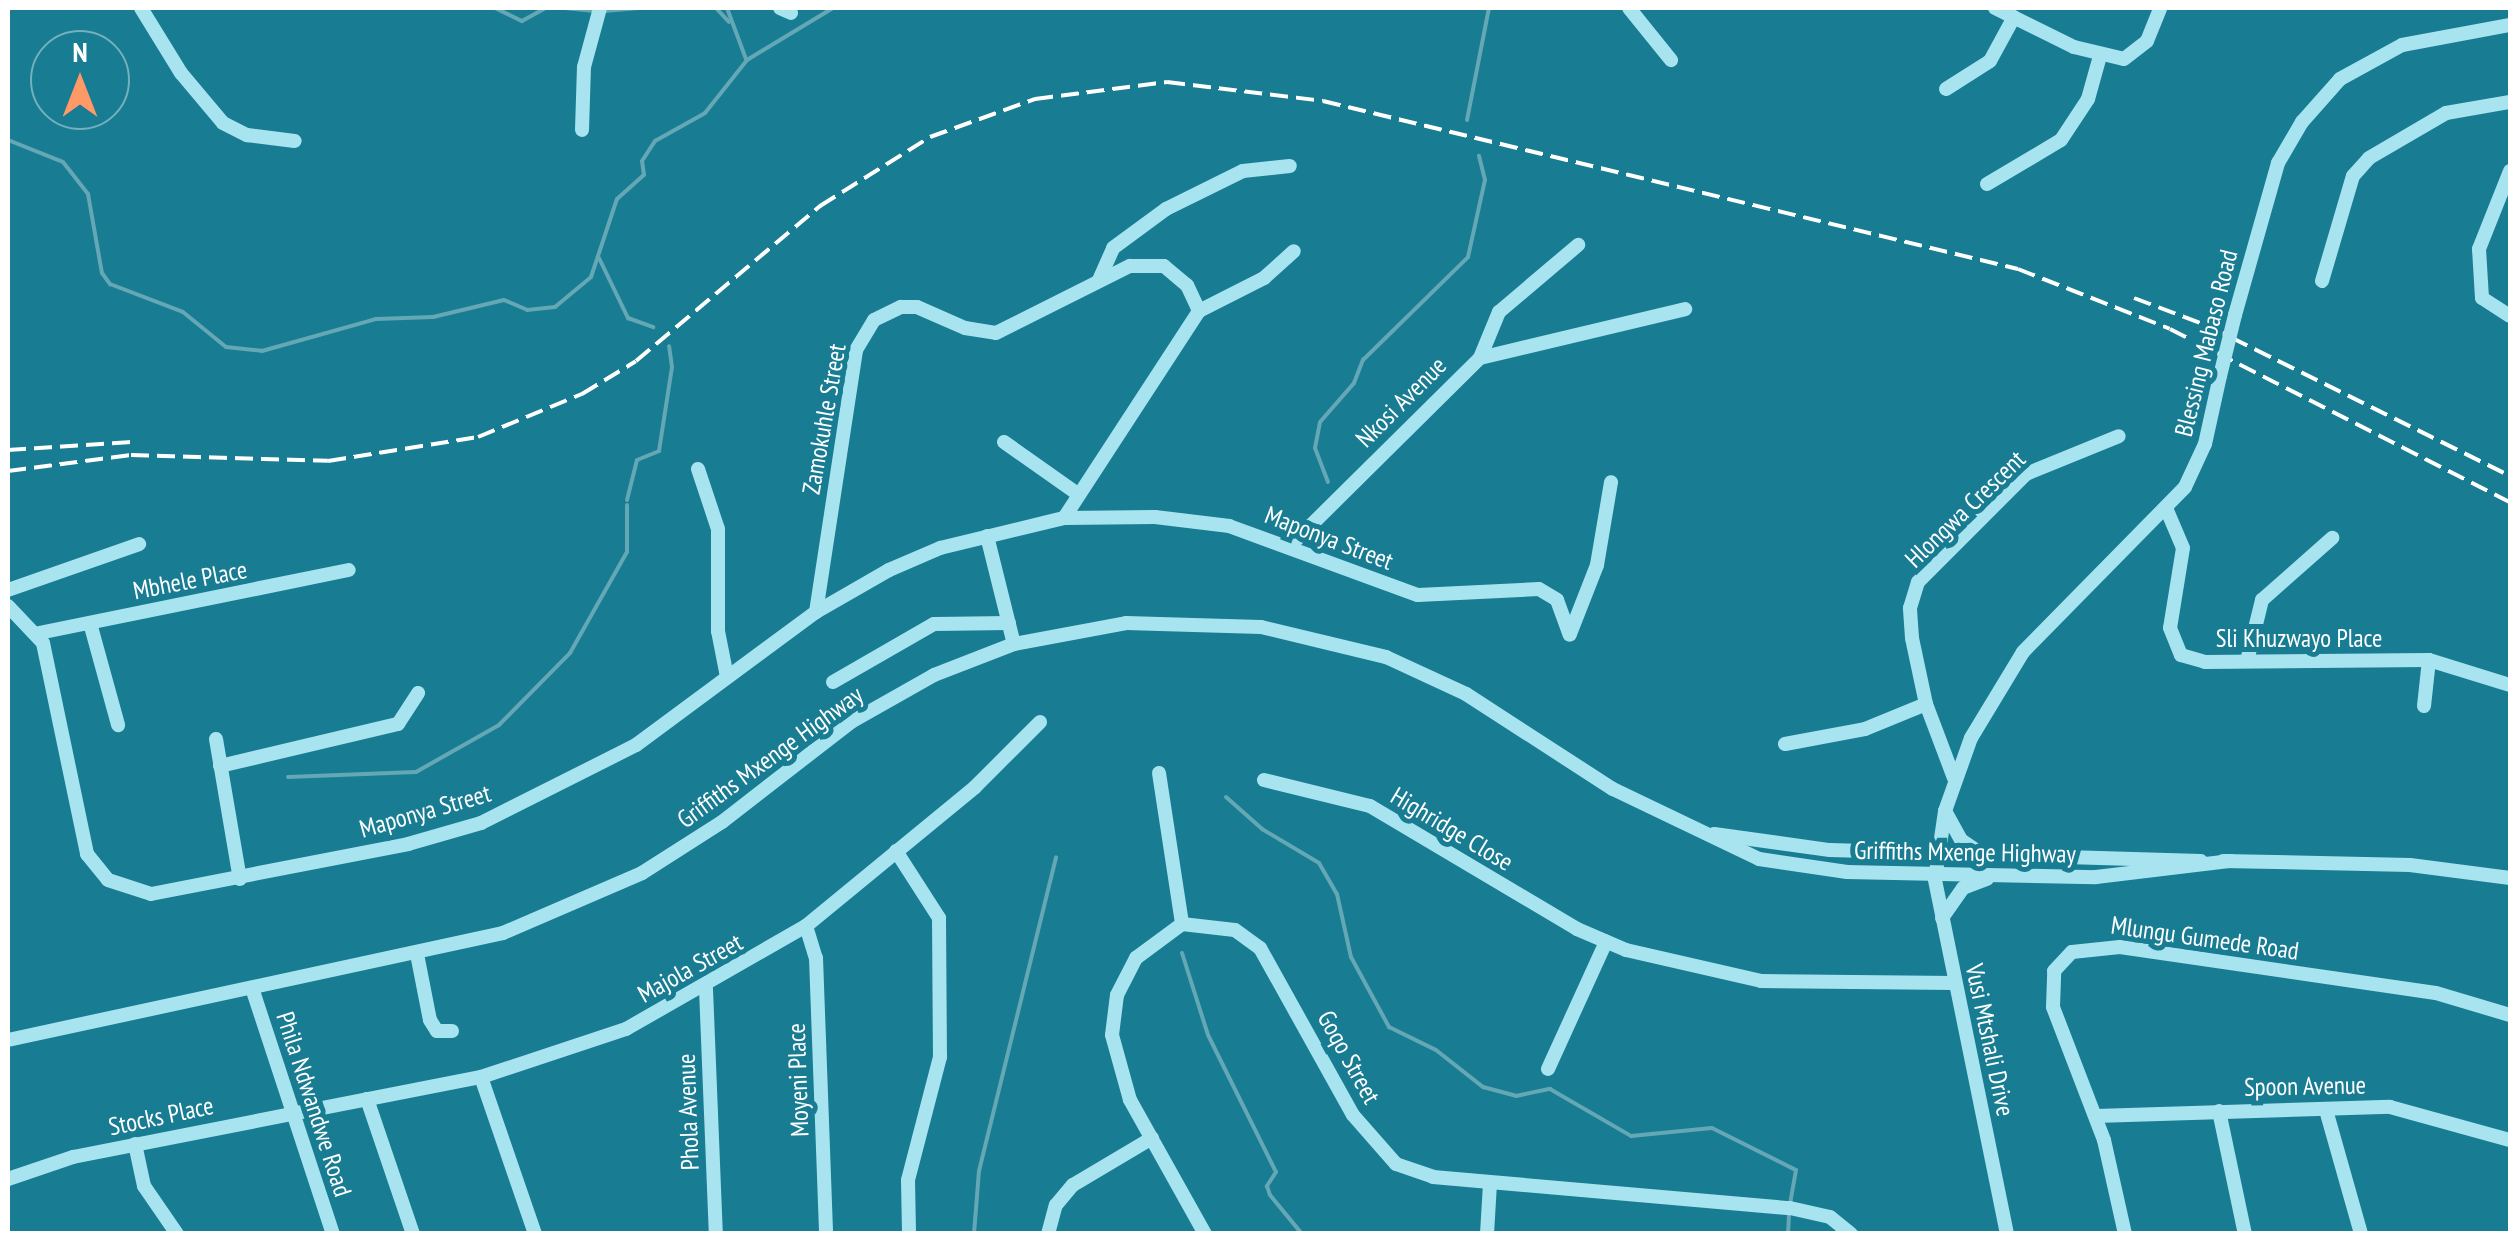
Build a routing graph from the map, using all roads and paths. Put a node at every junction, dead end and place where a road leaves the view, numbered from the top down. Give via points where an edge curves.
1 (141, 8) edge
2 (600, 8) edge
3 (1629, 8) edge
4 (1995, 8) edge
5 (2160, 8) edge
6 (2014, 17) junction
7 (2510, 25) edge
8 (2100, 56) junction
9 (1672, 60) dead end
10 (1946, 89) dead end
11 (2510, 102) edge
12 (2510, 110) edge
13 (582, 130) dead end
14 (295, 141) dead end
15 (1290, 166) dead end
16 (2510, 171) edge
17 (1986, 184) dead end
18 (1578, 245) dead end
19 (1294, 251) dead end
20 (1100, 280) junction
21 (2322, 281) dead end
22 (1685, 308) dead end
23 (1199, 311) junction
24 (2510, 316) edge
25 (1480, 358) junction
26 (2119, 436) dead end
27 (1004, 442) dead end
28 (698, 469) dead end
29 (1611, 482) dead end
30 (1076, 492) junction
31 (2166, 508) junction
32 (1064, 518) junction
33 (987, 536) junction
34 (2332, 538) dead end
35 (140, 544) dead end
36 (1292, 545) junction
37 (349, 570) dead end
38 (8, 590) edge
39 (8, 606) edge
40 (816, 612) junction
41 (90, 623) junction
42 (1009, 623) junction
43 (38, 633) junction
44 (1014, 644) junction
45 (2430, 660) junction
46 (2247, 661) junction
47 (727, 677) junction
48 (833, 682) dead end
49 (2510, 685) edge
50 (418, 693) dead end
51 (1926, 704) junction
52 (2424, 706) dead end
53 (1040, 722) dead end
54 (118, 726) dead end
55 (216, 739) dead end
56 (1785, 744) dead end
57 (220, 766) junction
58 (1159, 773) dead end
59 (1954, 778) junction
60 (1264, 780) dead end
61 (1945, 811) junction
62 (1704, 832) junction
63 (896, 852) junction
64 (1935, 854) junction
65 (1986, 856) junction
66 (2231, 862) junction
67 (1935, 874) junction
68 (2013, 875) junction
69 (2510, 878) edge
70 (240, 879) junction
71 (1942, 918) junction
72 (1182, 924) junction
73 (806, 926) junction
74 (1606, 942) junction
75 (418, 954) junction
76 (1955, 983) junction
77 (252, 988) junction
78 (706, 989) junction
79 (2510, 1015) edge
80 (452, 1031) dead end
81 (8, 1040) edge
82 (1548, 1069) dead end
83 (482, 1077) junction
84 (367, 1099) junction
85 (2326, 1110) junction
86 (2219, 1111) junction
87 (291, 1112) junction
88 (2096, 1116) junction
89 (1152, 1138) junction
90 (2510, 1140) edge
91 (135, 1144) junction
92 (8, 1179) edge
93 (1490, 1183) junction
94 (177, 1234) edge
95 (333, 1234) edge
96 (413, 1234) edge
97 (534, 1234) edge
98 (716, 1234) edge
99 (826, 1234) edge
100 (910, 1234) edge
101 (1048, 1234) edge
102 (1205, 1234) edge
103 (1487, 1234) edge
104 (1850, 1234) edge
105 (2007, 1234) edge
106 (2125, 1234) edge
107 (2245, 1234) edge
108 (2361, 1234) edge

1 - 14 street via 222,123 247,135
2 - 13 street via 584,67
3 - 9 street
4 - 6 street
5 - 8 street via 2138,52
6 - 8 street
6 - 10 street via 1990,61
7 - 31 street, Blessing Mabaso Road, bridge via 2402,45 2340,79 2295,131 2278,163 2198,465
8 - 17 street via 2088,98 2060,140
11 - 12 street
11 - 21 street via 2446,113 2369,158 2349,187
15 - 20 street via 1243,170 1166,209 1112,248
16 - 24 street via 2479,250 2482,298
18 - 25 street via 1500,312
19 - 23 street via 1264,278
20 - 23 street, Zamokuhle Street via 1130,266 1164,266 1187,285
20 - 40 street, Zamokuhle Street via 996,333 901,307 867,328 852,370
22 - 25 street, Nkosi Avenue
23 - 30 street
25 - 36 street, Nkosi Avenue
26 - 51 street, Hlongwa Crescent via 2026,474 1925,570 1910,608
27 - 30 street
28 - 47 street via 719,536 718,631
29 - 36 street, Maponya Street via 1597,564 1570,635 1556,600 1539,589 1418,594
30 - 32 street
31 - 46 street, Sli Khuzwayo Place via 2183,548 2170,612 2174,648 2192,660
31 - 59 street, Blessing Mabaso Road via 2023,652
32 - 33 street, Maponya Street
32 - 36 street, Maponya Street via 1199,521
33 - 40 street, Maponya Street via 890,570
33 - 42 street
34 - 46 street via 2262,600
35 - 38 street
37 - 41 street, Mbhele Place
39 - 43 street
40 - 47 street, Maponya Street
41 - 43 street, Mbhele Place
41 - 54 street
42 - 44 street
42 - 48 street via 934,624
43 - 70 street, Maponya Street via 80,835 96,867 134,892 165,894
44 - 62 street, Griffiths Mxenge Highway via 1094,626 1168,620 1261,627 1352,646 1466,694 1613,789
44 - 75 street, Griffiths Mxenge Highway via 934,675 872,709 642,873 503,933
45 - 46 street, Sli Khuzwayo Place
45 - 49 street, Sli Khuzwayo Place
45 - 52 street
47 - 70 street, Maponya Street via 608,762 481,823
50 - 57 street via 398,724
51 - 56 street via 1865,729
51 - 59 street, Hlongwa Crescent
53 - 63 street, Majola Street
55 - 57 street
57 - 70 street
58 - 72 street
59 - 61 street, Blessing Mabaso Road
60 - 74 street, Highridge Close via 1370,806
61 - 64 street, Blessing Mabaso Road
61 - 65 street via 1960,840
62 - 64 street, Griffiths Mxenge Highway via 1787,847
62 - 67 street, Griffiths Mxenge Highway via 1732,850 1788,865
63 - 73 street, Majola Street
63 - 100 street via 940,918 940,1057 908,1180
64 - 65 street, Griffiths Mxenge Highway
64 - 67 street, Vusi Mtshali Drive
65 - 66 street, Griffiths Mxenge Highway
66 - 68 street, Griffiths Mxenge Highway via 2150,875
66 - 69 street, Griffiths Mxenge Highway via 2410,865
67 - 68 street, Griffiths Mxenge Highway
67 - 71 street, Vusi Mtshali Drive
68 - 71 street via 1963,888
71 - 76 street, Vusi Mtshali Drive
72 - 89 street via 1136,958 1114,1012 1114,1058
72 - 93 street, Goqo Street via 1235,930 1260,948 1353,1114 1386,1156 1433,1178
73 - 78 street, Majola Street
73 - 99 street, Moyeni Place via 816,958
74 - 76 street, Highridge Close via 1761,981
74 - 82 street
75 - 77 street, Griffiths Mxenge Highway
75 - 80 street via 430,1020 438,1031
76 - 105 street, Vusi Mtshali Drive
77 - 81 street, Griffiths Mxenge Highway
77 - 87 street, Phila Ndwandwe Road
78 - 83 street, Majola Street via 581,1047
78 - 98 street, Phola Avenue
79 - 88 street, Mlungu Gumede Road via 2436,993 2086,948 2061,960 2051,994
83 - 84 street, Majola Street
83 - 97 street
84 - 87 street, Majola Street
84 - 96 street
85 - 86 street, Spoon Avenue
85 - 90 street, Spoon Avenue via 2410,1110
85 - 108 street
86 - 88 street, Spoon Avenue
86 - 107 street
87 - 91 street, Stocks Place
87 - 95 street, Phila Ndwandwe Road
88 - 106 street, Mlungu Gumede Road
89 - 101 street via 1073,1185 1056,1205
89 - 102 street
91 - 92 street, Stocks Place
91 - 94 street via 144,1186
93 - 103 street
93 - 104 street, Goqo Street via 1790,1208 1830,1217

